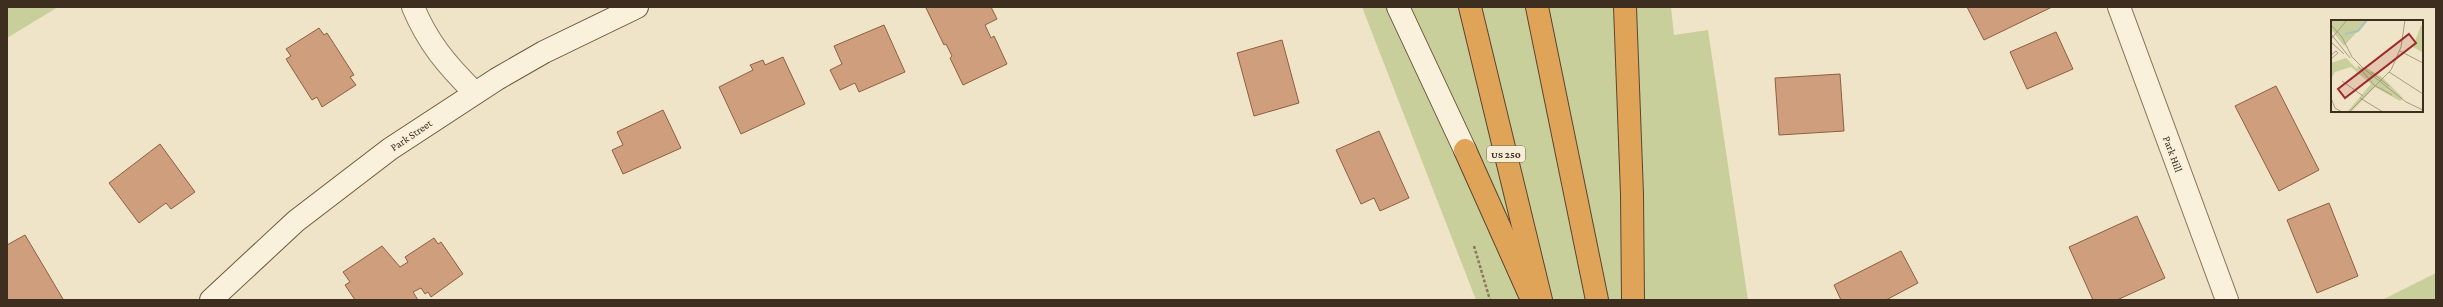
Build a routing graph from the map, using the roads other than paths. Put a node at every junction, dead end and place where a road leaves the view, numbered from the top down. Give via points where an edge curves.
1 (413, 7) edge
2 (637, 7) edge
3 (1398, 7) edge
4 (1470, 7) edge
5 (1537, 7) edge
6 (1625, 7) edge
7 (2119, 7) edge
8 (474, 92) junction
9 (1465, 150) joint
10 (211, 300) edge
11 (1532, 300) edge
12 (1542, 300) edge
13 (1597, 300) edge
14 (1633, 300) edge
15 (2227, 300) edge

1 - 8 street via 429,40 447,66
2 - 8 street, Park Street via 544,52
3 - 9 street
4 - 12 highway, US 250
5 - 13 highway
6 - 14 highway
7 - 15 street, Park Hill
8 - 10 street, Park Street via 390,149 296,221
9 - 11 highway

